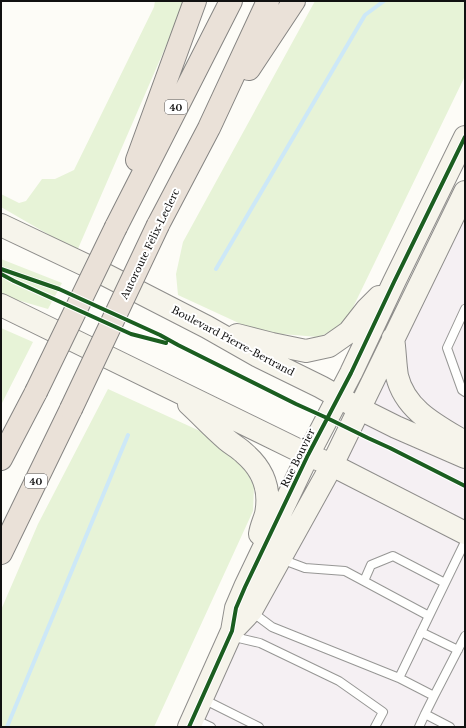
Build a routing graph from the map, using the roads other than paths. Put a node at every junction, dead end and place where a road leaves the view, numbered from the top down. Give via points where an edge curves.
1 (194, 1) edge
2 (230, 1) edge
3 (268, 1) edge
4 (294, 1) edge
5 (209, 128) junction
6 (465, 137) edge
7 (465, 192) edge
8 (119, 220) junction
9 (1, 225) edge
10 (394, 282) junction
11 (1, 305) edge
12 (465, 309) edge
13 (207, 327) junction
14 (393, 338) junction
15 (173, 389) junction
16 (465, 392) edge
17 (339, 396) junction
18 (360, 409) junction
19 (465, 446) edge
20 (308, 455) junction
21 (465, 457) edge
22 (1, 459) edge
23 (332, 464) junction
24 (465, 532) edge
25 (465, 542) edge
26 (1, 553) edge
27 (280, 559) junction
28 (364, 581) junction
29 (445, 583) junction
30 (245, 587) junction
31 (251, 611) junction
32 (429, 616) junction
33 (421, 632) junction
34 (231, 633) junction
35 (465, 636) edge
36 (458, 650) junction
37 (399, 678) junction
38 (434, 696) junction
39 (202, 698) junction
40 (425, 714) junction
41 (198, 724) edge
42 (259, 727) edge
43 (375, 727) edge
44 (419, 727) edge
45 (450, 727) edge

1 - 8 highway via 137,158
2 - 8 highway, 40
3 - 5 highway, Autoroute Félix-Leclerc / 40
4 - 5 highway
5 - 26 highway, Autoroute Félix-Leclerc / 40, bridge via 158,225
6 - 10 main road, Rue Bouvier
7 - 14 main road, Rue Bouvier
8 - 22 highway, 40, bridge
9 - 13 main road, Boulevard Pierre-Bertrand
10 - 13 main road via 349,332 329,346 306,351
10 - 17 main road, Rue Bouvier
11 - 15 main road
12 - 16 lane via 446,348
13 - 17 main road, Boulevard Pierre-Bertrand via 258,356
14 - 18 main road, Rue Bouvier
14 - 19 main road via 398,377 408,399 415,409 461,440
15 - 20 main road
15 - 30 main road via 244,453 257,466 264,478 267,492 266,514 247,572
17 - 18 main road, Boulevard Pierre-Bertrand
17 - 20 main road, Rue Bouvier
18 - 21 main road, Boulevard Pierre-Bertrand
18 - 23 main road, Rue Bouvier
20 - 23 main road
20 - 30 main road, Rue Bouvier
23 - 24 main road
23 - 27 main road, Rue Bouvier
25 - 29 lane
27 - 28 lane via 305,568 345,571
27 - 31 main road, Rue Bouvier
28 - 29 lane via 371,565 393,556
28 - 32 lane
29 - 32 lane
30 - 34 main road, Rue Bouvier via 236,608
31 - 34 main road, Rue Bouvier
31 - 37 lane via 272,627
32 - 33 lane
33 - 36 lane
33 - 37 lane
34 - 39 main road, Rue Bouvier
34 - 43 lane via 260,643 339,681 383,712
35 - 36 lane
36 - 38 lane
37 - 38 lane
38 - 40 lane
39 - 41 main road, Rue Bouvier
39 - 42 lane
40 - 44 lane
40 - 45 lane

